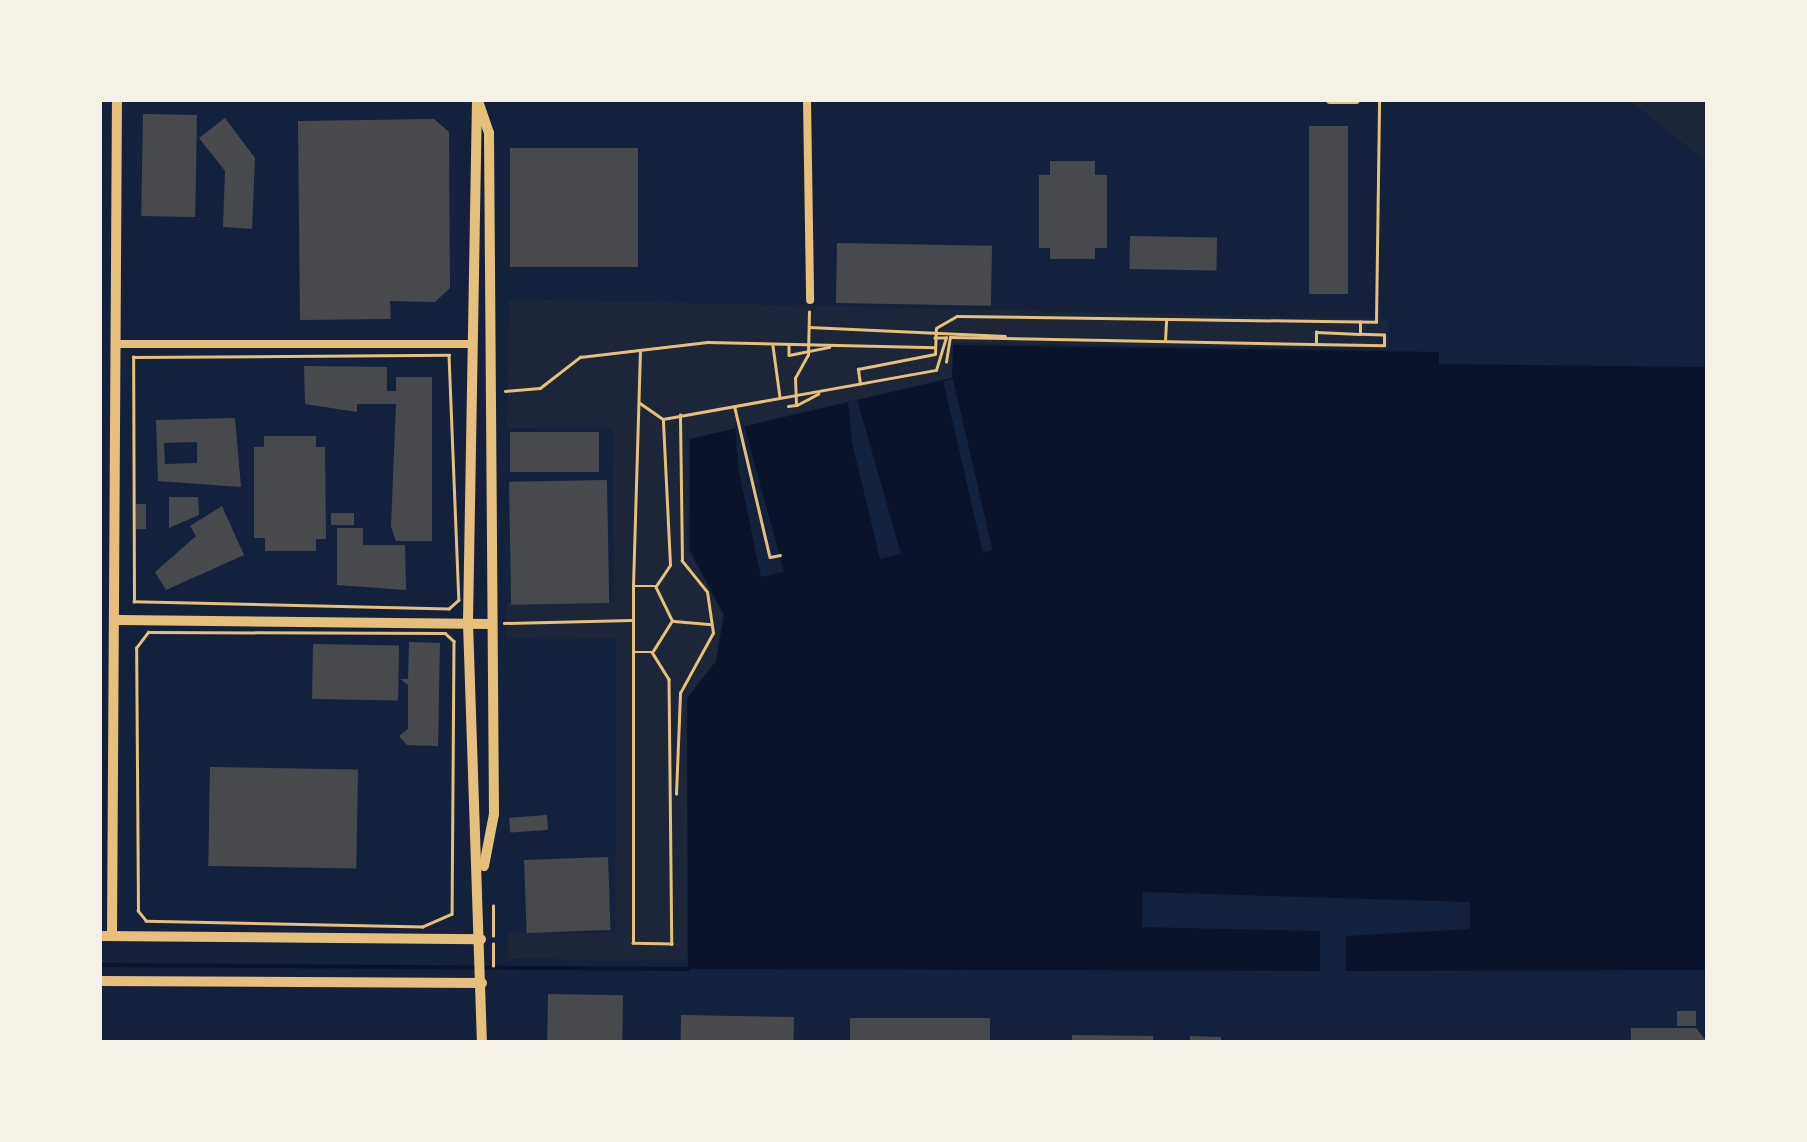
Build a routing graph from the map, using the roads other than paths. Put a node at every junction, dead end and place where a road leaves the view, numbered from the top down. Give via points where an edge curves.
1 (117, 100) edge
2 (478, 100) edge
3 (807, 100) edge
4 (1330, 100) edge
5 (1356, 100) edge
6 (810, 300) road end
7 (118, 344) junction
8 (472, 344) junction
9 (119, 620) junction
10 (468, 623) junction
11 (496, 623) junction
12 (482, 875) junction
13 (106, 936) edge
14 (481, 939) junction
15 (482, 980) junction
16 (100, 981) edge
17 (482, 1042) edge

1 - 7 street
2 - 8 street
2 - 11 street via 489,132
3 - 6 street
4 - 5 street
7 - 8 street
7 - 9 street
8 - 10 street
9 - 10 street
9 - 13 street
10 - 11 street
10 - 12 street
11 - 12 street via 494,814
12 - 14 street
13 - 14 street
14 - 15 street via 487,958
15 - 16 street
15 - 17 street

